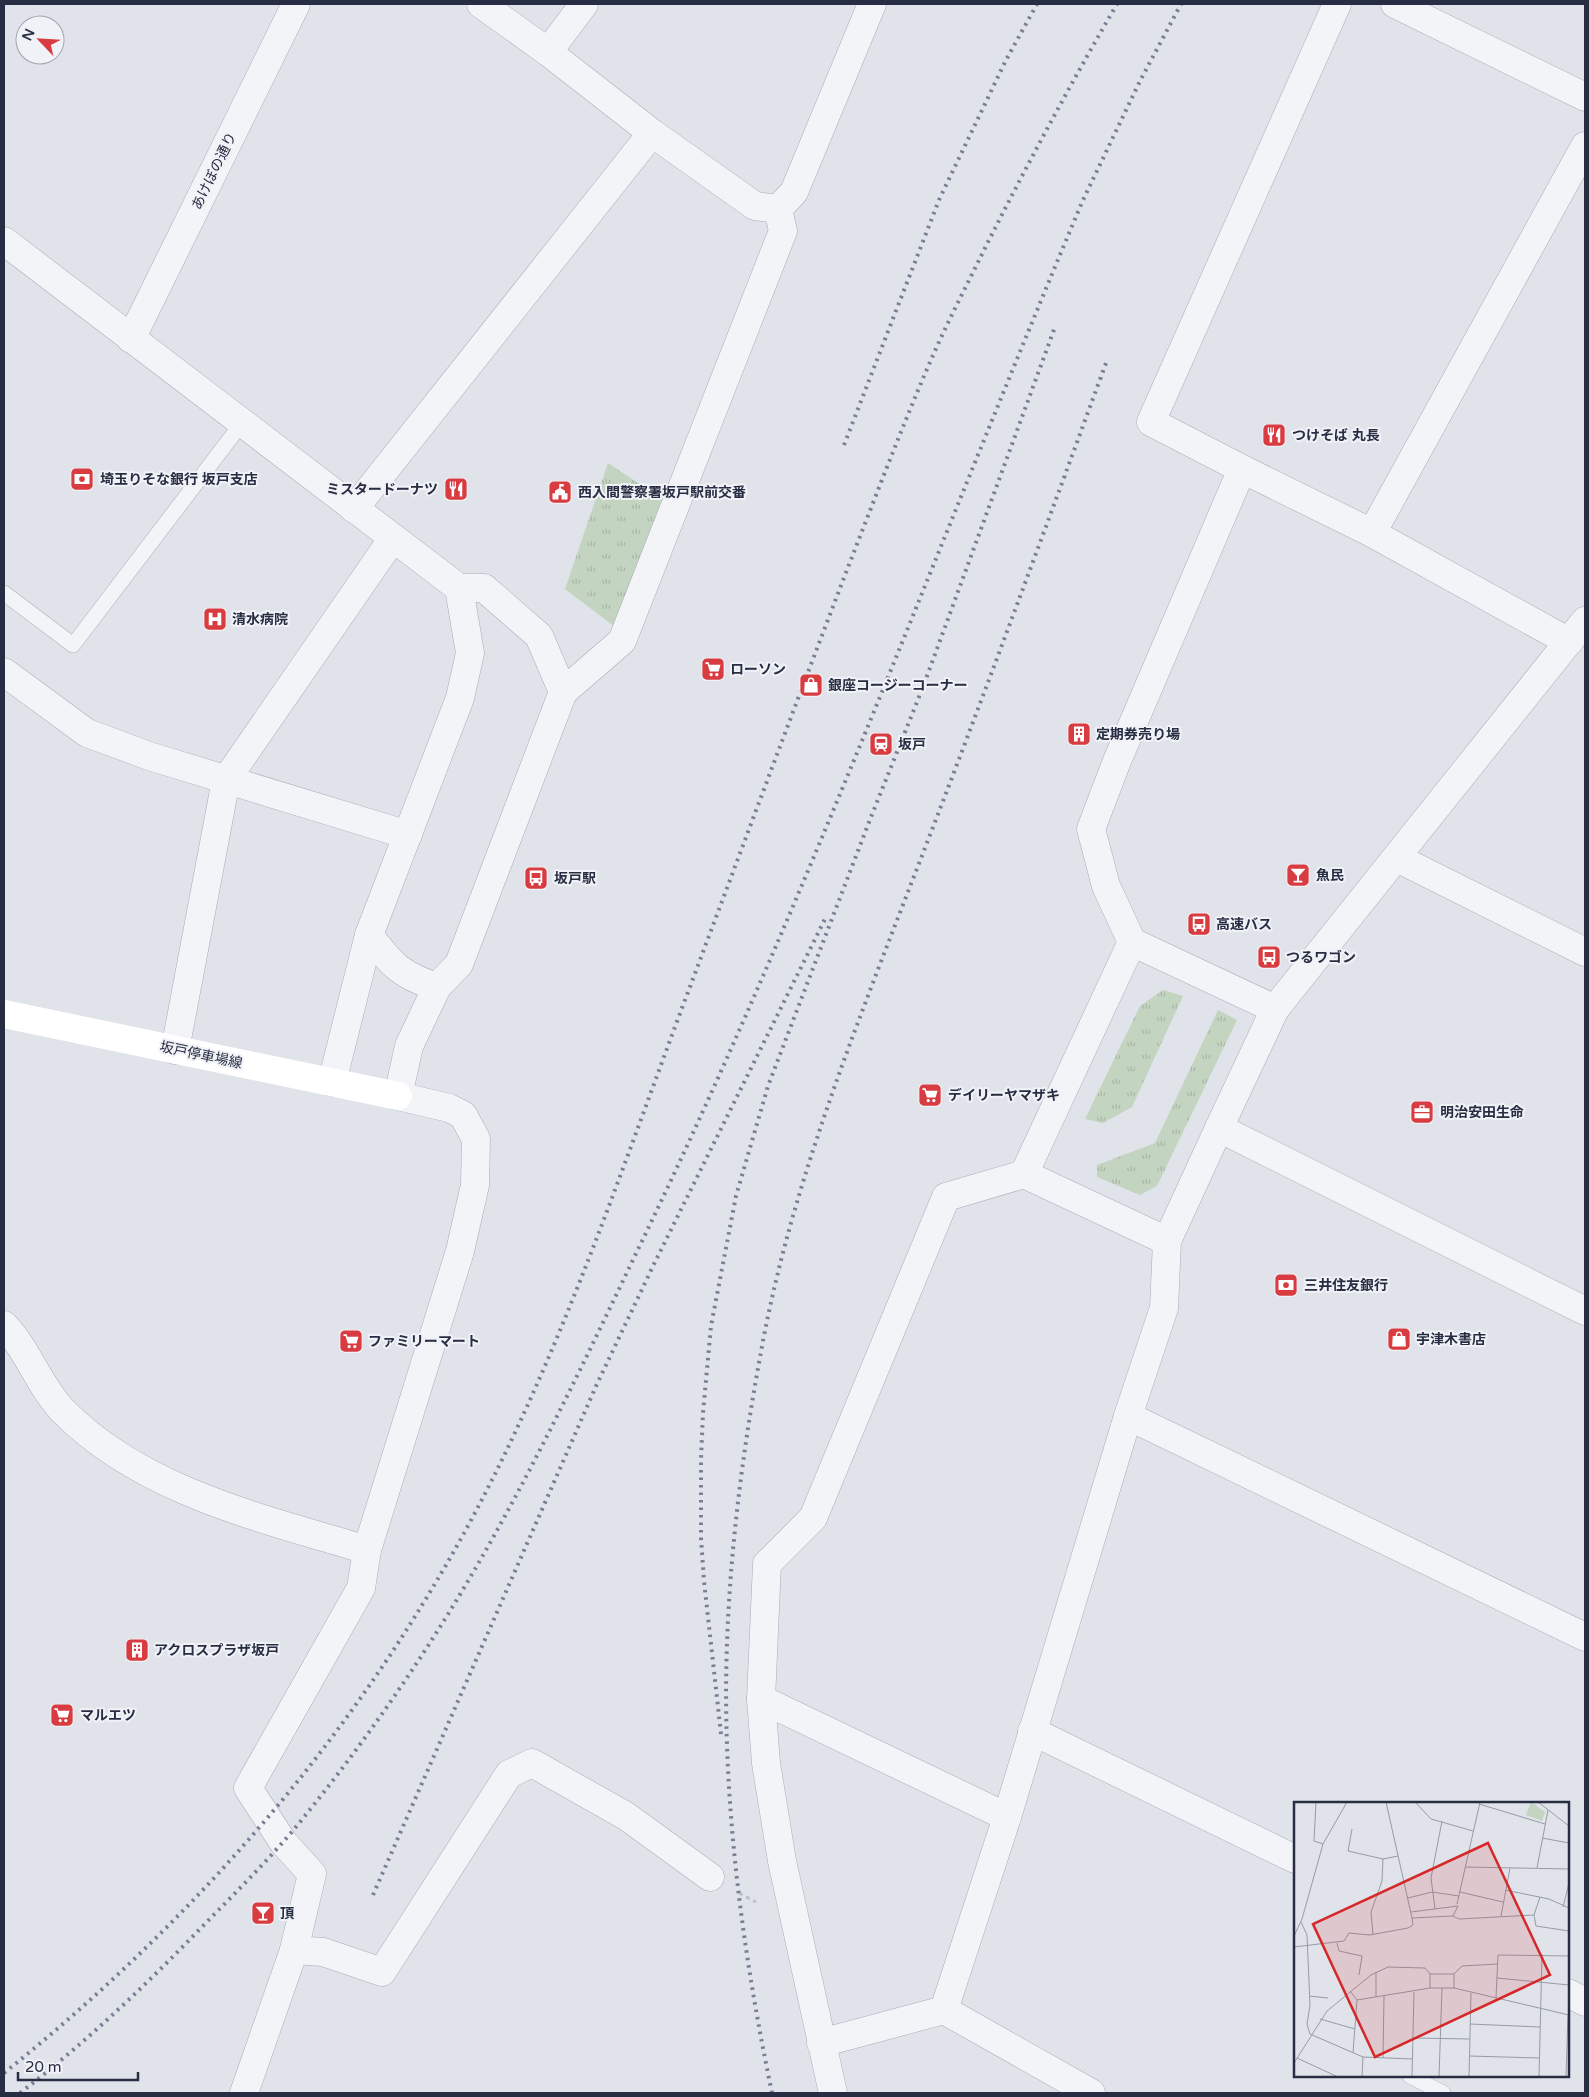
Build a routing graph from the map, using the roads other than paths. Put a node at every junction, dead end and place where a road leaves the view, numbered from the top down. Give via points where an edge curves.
1 (296, 4) edge
2 (481, 4) edge
3 (584, 4) edge
4 (872, 4) edge
5 (1337, 4) edge
6 (1395, 4) edge
7 (548, 52) junction
8 (1585, 97) edge
9 (652, 132) junction
10 (1585, 146) edge
11 (778, 209) junction
12 (4, 242) edge
13 (131, 339) junction
14 (242, 423) junction
15 (1242, 469) junction
16 (354, 509) junction
17 (1372, 534) junction
18 (393, 538) junction
19 (459, 588) junction
20 (4, 593) edge
21 (1585, 621) edge
22 (1569, 642) junction
23 (4, 672) edge
24 (563, 692) junction
25 (226, 780) junction
26 (408, 835) junction
27 (1397, 858) junction
28 (369, 935) junction
29 (1132, 942) junction
30 (1585, 952) edge
31 (437, 987) junction
32 (1275, 1009) junction
33 (4, 1014) edge
34 (175, 1050) junction
35 (332, 1082) junction
36 (398, 1096) junction
37 (1218, 1128) junction
38 (1024, 1174) junction
39 (1167, 1242) junction
40 (1585, 1311) edge
41 (4, 1325) edge
42 (1128, 1416) junction
43 (367, 1550) junction
44 (1584, 1632) edge
45 (761, 1698) junction
46 (1032, 1731) junction
47 (1007, 1817) junction
48 (1294, 1859) edge
49 (710, 1877) dead end
50 (294, 1950) junction
51 (1569, 1994) edge
52 (1585, 2002) edge
53 (944, 2010) junction
54 (821, 2043) junction
55 (1412, 2077) edge
56 (244, 2093) edge
57 (833, 2093) edge
58 (1091, 2093) edge
59 (1443, 2093) edge

1 - 13 street, あけぼの通り
2 - 7 street
3 - 7 street
4 - 11 street via 794,192
5 - 15 street via 1151,422
6 - 8 street
7 - 9 street
9 - 11 street via 755,206
9 - 16 street
10 - 17 street
11 - 24 street via 783,231 622,640
12 - 13 street
13 - 14 street
14 - 16 street
14 - 20 lane via 73,645
15 - 17 street
15 - 29 street via 1091,829 1106,886
16 - 18 street
17 - 22 street
18 - 19 street
18 - 25 street
19 - 24 street via 484,588 539,636
19 - 26 street via 470,653 460,698
21 - 22 street
22 - 27 street
23 - 25 street via 87,733
24 - 31 street via 459,964
25 - 26 street
25 - 34 street
26 - 28 street
27 - 30 street
27 - 32 street
28 - 31 street via 390,963 415,980
28 - 35 street
29 - 32 street
29 - 38 street
31 - 36 street via 409,1046
32 - 37 street
33 - 34 main road, 坂戸停車場線
34 - 35 main road, 坂戸停車場線
35 - 36 main road, 坂戸停車場線
36 - 43 street via 449,1108 463,1115 476,1139 475,1185 460,1251
37 - 39 street
37 - 40 street
38 - 39 street
38 - 45 street via 946,1197 813,1518 767,1564
39 - 42 street via 1164,1308
41 - 43 street via 63,1410 90,1436 146,1472 193,1494
42 - 44 street
42 - 46 street
43 - 50 street via 362,1588 248,1788 283,1842 312,1874
45 - 47 street
45 - 54 street via 766,1763 782,1861
46 - 47 street
46 - 48 street
47 - 53 street
49 - 50 street via 626,1816 532,1763 510,1774 382,1972 323,1952
50 - 56 street
51 - 52 street
53 - 54 street
53 - 58 street
54 - 57 street
55 - 59 lane

